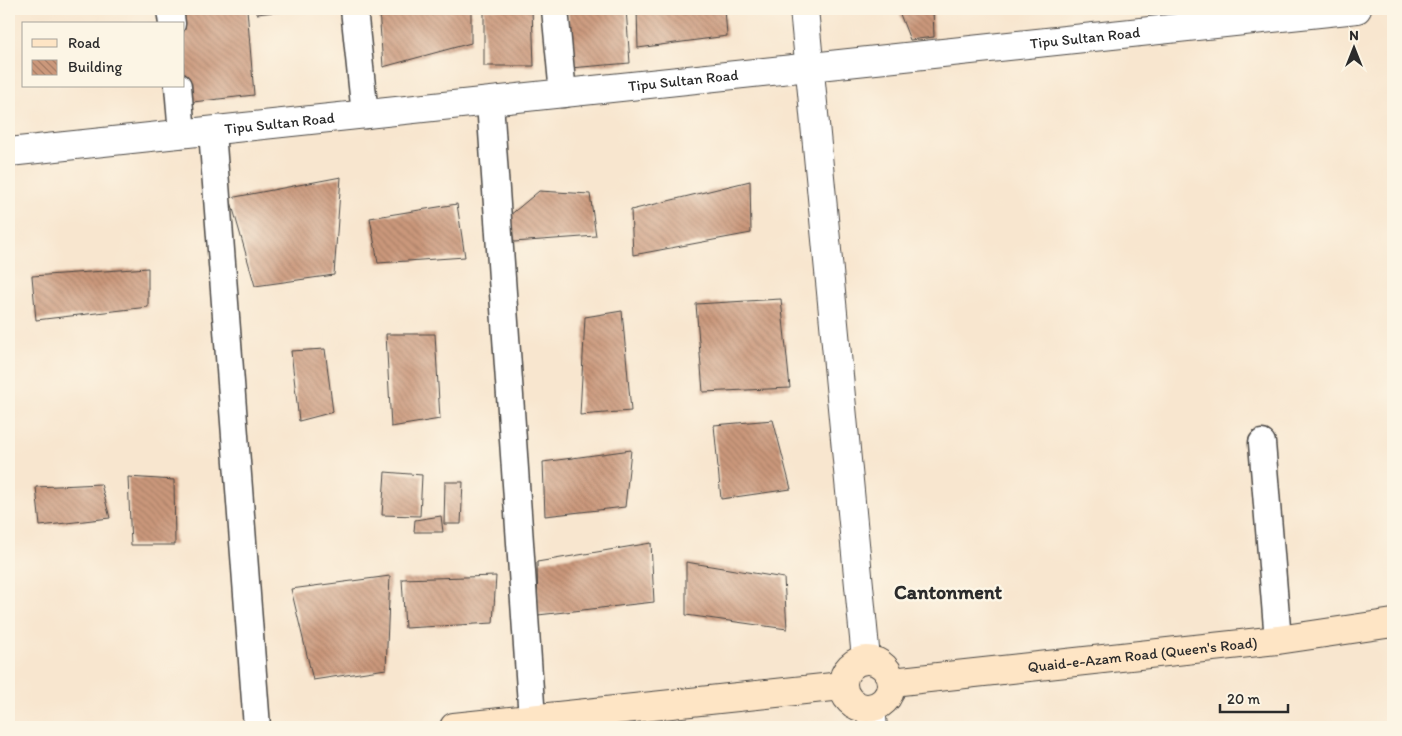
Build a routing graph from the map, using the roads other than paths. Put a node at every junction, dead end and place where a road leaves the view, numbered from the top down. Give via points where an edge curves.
1 (170, 9) edge
2 (354, 9) edge
3 (555, 9) edge
4 (804, 9) edge
5 (1357, 9) edge
6 (172, 22) edge
7 (810, 68) junction
8 (178, 88) edge
9 (563, 94) junction
10 (490, 102) junction
11 (365, 115) junction
12 (212, 131) junction
13 (182, 134) junction
14 (9, 152) edge
15 (1262, 443) dead end
16 (1393, 622) edge
17 (1278, 640) junction
18 (866, 659) junction
19 (892, 682) junction
20 (842, 686) junction
21 (872, 718) edge
22 (532, 719) junction
23 (257, 727) edge
24 (454, 727) edge

1 - 6 street
2 - 11 street
3 - 9 street
4 - 7 street
5 - 7 street, Tipu Sultan Road
7 - 9 street, Tipu Sultan Road
7 - 18 street
8 - 13 street
9 - 10 street, Tipu Sultan Road
10 - 11 street, Tipu Sultan Road
10 - 22 street
11 - 12 street, Tipu Sultan Road
12 - 13 street, Tipu Sultan Road
12 - 23 street
13 - 14 street, Tipu Sultan Road
15 - 17 street
16 - 17 main road, Quaid-e-Azam Road (Queen's Road)
17 - 19 main road, Quaid-e-Azam Road (Queen's Road)
18 - 19 main road via 878,662 888,670
18 - 20 main road via 853,663 845,673
19 - 21 main road via 890,694
20 - 21 main road via 852,704
20 - 22 main road
22 - 24 main road

